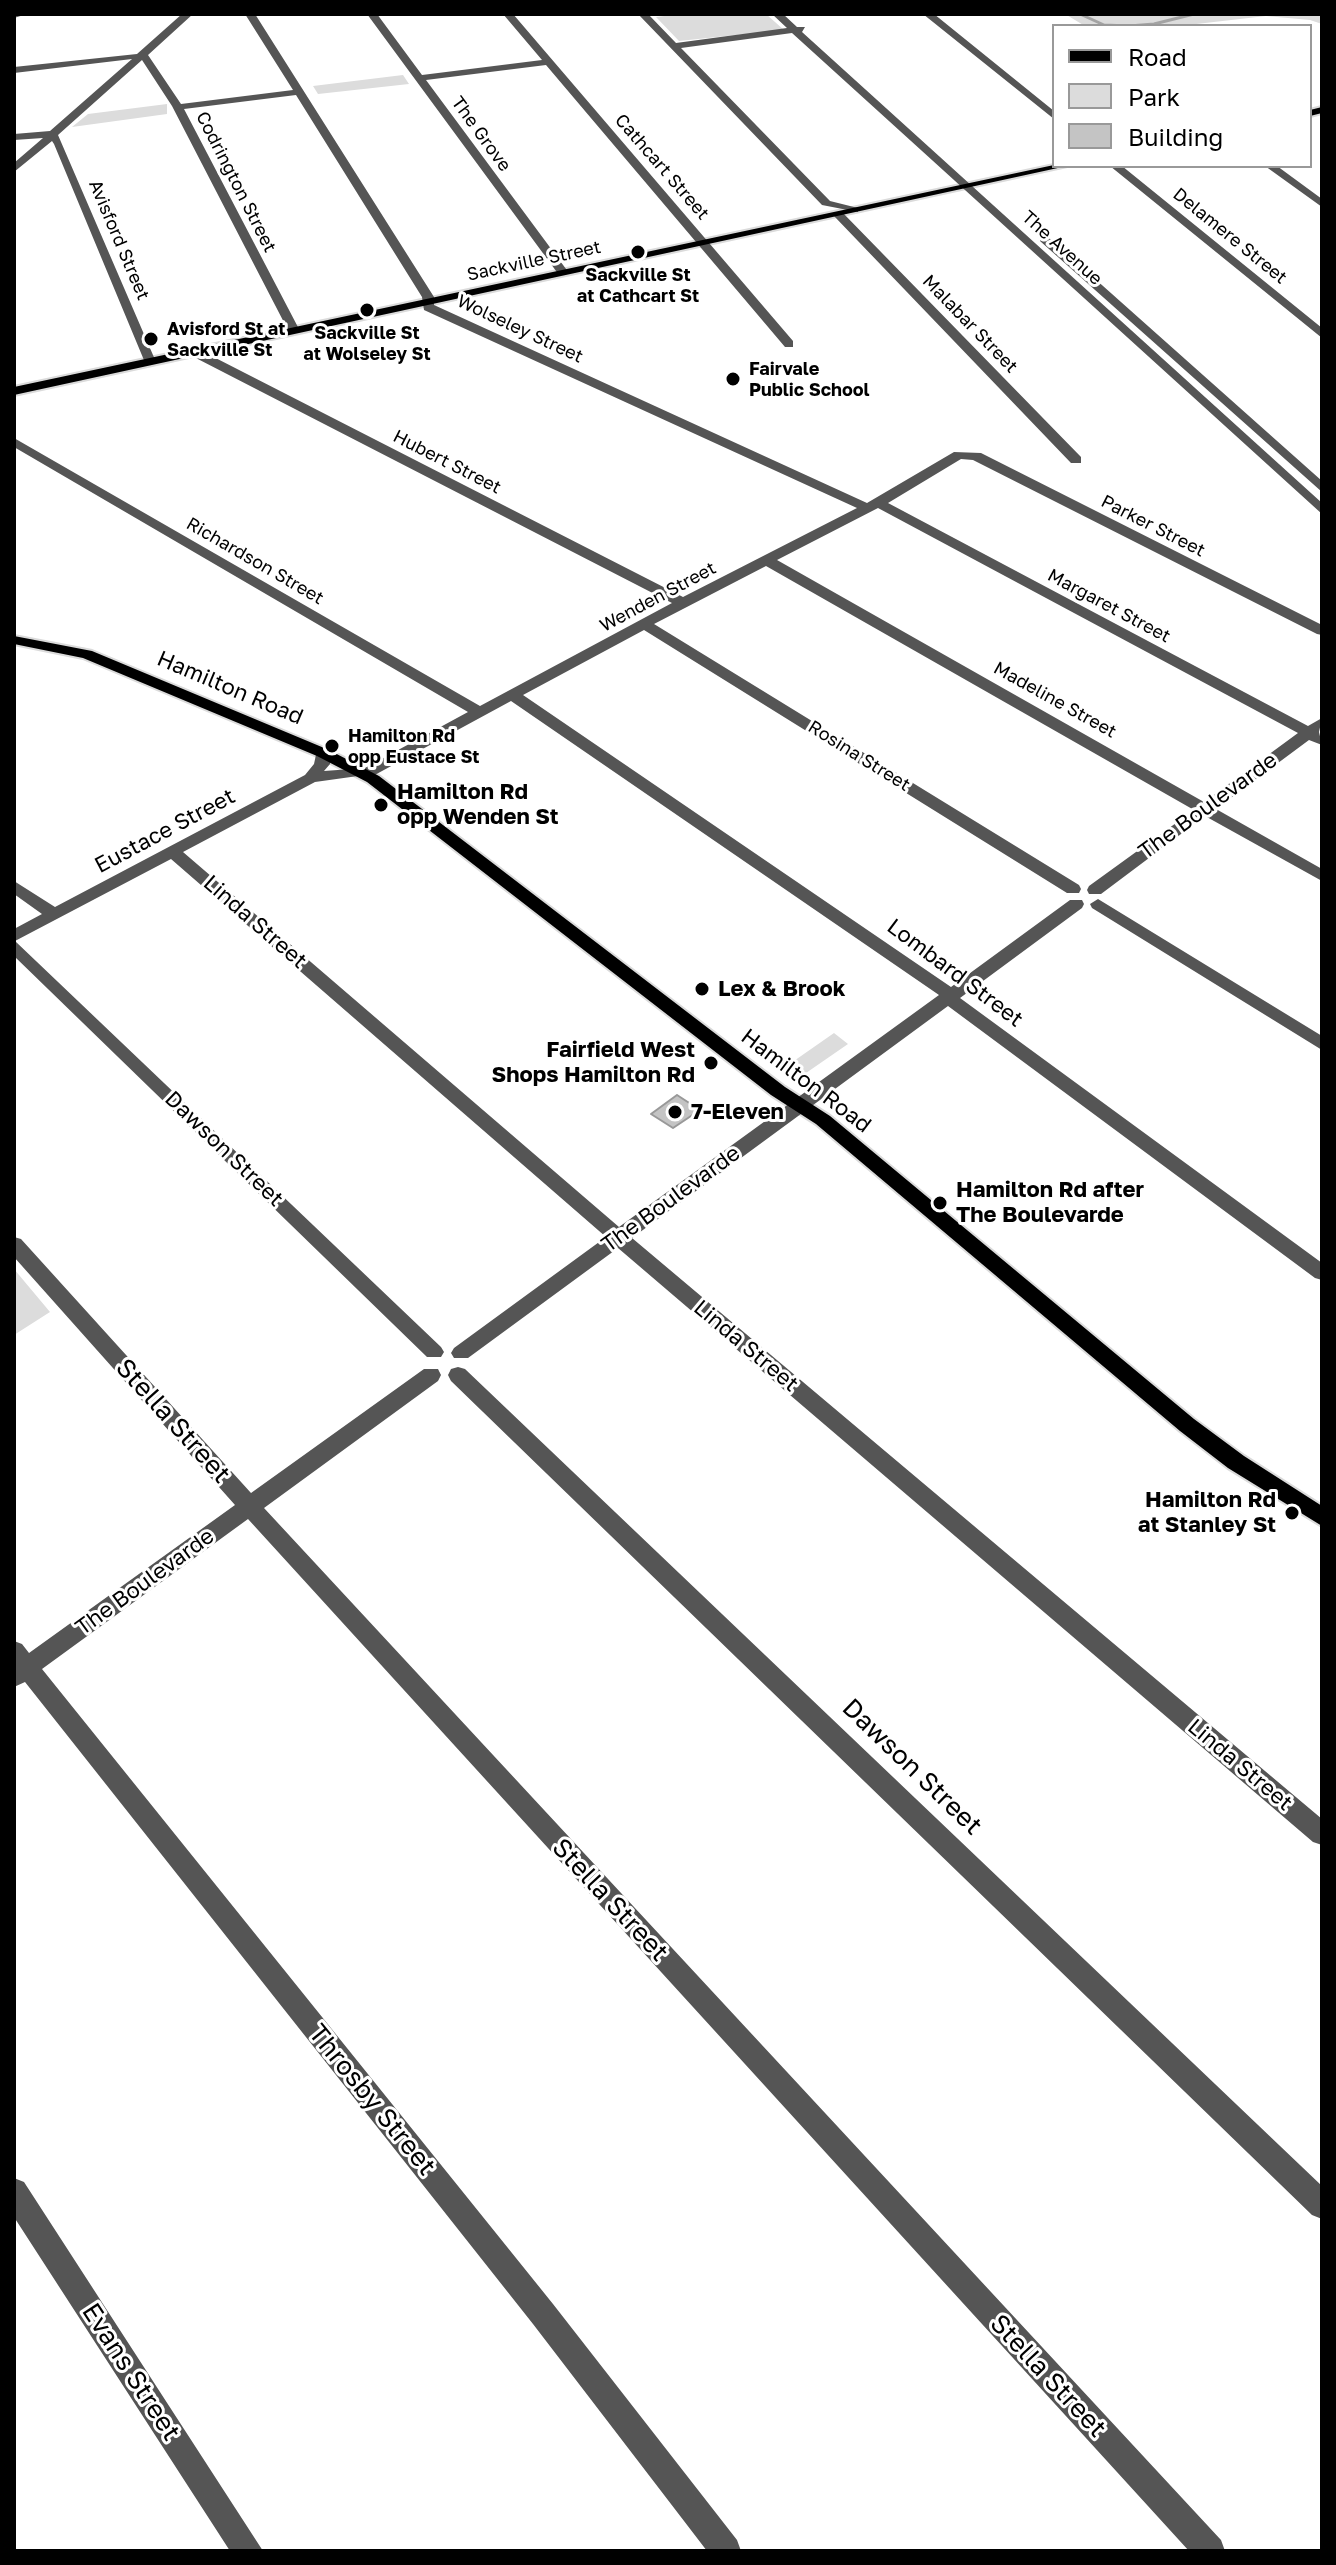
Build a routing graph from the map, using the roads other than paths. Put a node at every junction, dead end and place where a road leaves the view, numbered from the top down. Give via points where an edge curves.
1 (22, 14) edge
2 (188, 14) edge
3 (250, 14) edge
4 (372, 14) edge
5 (508, 14) edge
6 (643, 14) edge
7 (777, 14) edge
8 (795, 14) edge
9 (929, 14) edge
10 (14, 15) edge
11 (810, 28) junction
12 (794, 30) junction
13 (675, 46) junction
14 (139, 57) junction
15 (549, 62) junction
16 (14, 70) edge
17 (420, 78) junction
18 (300, 92) junction
19 (177, 107) junction
20 (1052, 114) edge
21 (52, 134) junction
22 (14, 137) edge
23 (1053, 168) edge
24 (1117, 168) edge
25 (1273, 168) edge
26 (14, 169) edge
27 (983, 183) junction
28 (967, 186) junction
29 (999, 198) dead end
30 (826, 203) junction
31 (1322, 204) edge
32 (857, 210) junction
33 (838, 214) junction
34 (819, 218) junction
35 (1029, 225) dead end
36 (704, 243) junction
37 (563, 273) junction
38 (426, 302) junction
39 (294, 331) junction
40 (1322, 334) edge
41 (789, 344) dead end
42 (194, 352) junction
43 (150, 362) junction
44 (14, 391) edge
45 (14, 442) edge
46 (967, 454) joint
47 (1076, 460) dead end
48 (1322, 488) edge
49 (873, 505) junction
50 (1322, 510) edge
51 (768, 561) junction
52 (683, 603) junction
53 (644, 624) junction
54 (1322, 631) edge
55 (14, 640) edge
56 (512, 695) junction
57 (479, 712) junction
58 (1318, 732) edge
59 (323, 753) junction
60 (362, 772) junction
61 (311, 778) junction
62 (1204, 808) junction
63 (173, 852) junction
64 (1322, 876) edge
65 (14, 886) edge
66 (1075, 896) junction
67 (1096, 897) junction
68 (53, 914) junction
69 (14, 936) edge
70 (14, 946) edge
71 (949, 995) junction
72 (1322, 1044) edge
73 (800, 1105) junction
74 (619, 1238) junction
75 (14, 1244) edge
76 (1322, 1273) edge
77 (434, 1352) junction
78 (459, 1364) junction
79 (431, 1375) junction
80 (250, 1507) junction
81 (1322, 1517) edge
82 (18, 1665) edge
83 (1322, 1834) edge
84 (14, 2192) edge
85 (1322, 2205) edge
86 (248, 2551) edge
87 (726, 2551) edge
88 (1210, 2551) edge

1 - 10 street
2 - 14 street
3 - 18 street, Wolseley Street
4 - 17 street, The Grove
5 - 15 street, Cathcart Street
6 - 13 street
7 - 12 street, The Avenue
8 - 11 street, The Avenue
9 - 20 street
11 - 12 street
11 - 27 street, The Avenue
12 - 13 street
12 - 28 street, The Avenue
13 - 30 street
14 - 16 street
14 - 19 street, Codrington Street via 147,58
14 - 21 street
15 - 17 street
15 - 36 street, Cathcart Street
17 - 37 street, The Grove
18 - 19 street
18 - 38 street, Wolseley Street via 428,297
19 - 39 street, Codrington Street
21 - 22 street
21 - 26 street
21 - 43 street, Avisford Street
23 - 27 main road, Sackville Street
24 - 40 street, Delamere Street
25 - 31 street
27 - 28 main road, Sackville Street
27 - 29 street, The Avenue
28 - 32 main road, Sackville Street
28 - 50 street, The Avenue
30 - 32 street
30 - 34 street via 828,209
32 - 33 main road, Sackville Street
33 - 34 main road, Sackville Street
33 - 47 street, Malabar Street
34 - 36 main road, Sackville Street
35 - 48 street, The Avenue
36 - 37 main road, Sackville Street
36 - 41 street, Cathcart Street
37 - 38 main road, Sackville Street
38 - 39 main road, Sackville Street
38 - 49 street, Wolseley Street
39 - 42 main road, Sackville Street
42 - 43 main road, Sackville Street
42 - 52 street, Hubert Street
43 - 44 main road, Sackville Street
45 - 57 street, Richardson Street
46 - 49 street, Wenden Street
46 - 54 street, Parker Street
49 - 51 street, Wenden Street
49 - 58 street, Margaret Street
51 - 52 street, Wenden Street
51 - 62 street, Madeline Street
52 - 53 street, Wenden Street
53 - 56 street, Wenden Street
53 - 66 street, Rosina Street
55 - 59 main road, Hamilton Road via 87,654
56 - 57 street, Wenden Street
56 - 71 street, Lombard Street
57 - 60 street, Wenden Street
58 - 62 street, The Boulevarde
59 - 60 main road, Hamilton Road
59 - 61 street via 321,768
60 - 61 street
60 - 73 main road, Hamilton Road
61 - 63 street, Eustace Street
62 - 64 street, Madeline Street
62 - 67 street, The Boulevarde
63 - 68 street, Eustace Street
63 - 74 street, Linda Street
65 - 68 street
66 - 67 street
66 - 71 street, The Boulevarde
67 - 72 street
68 - 69 street, Eustace Street
70 - 77 street, Dawson Street
71 - 73 street, The Boulevarde
71 - 76 street, Lombard Street via 961,1009
73 - 74 street, The Boulevarde
73 - 81 main road, Hamilton Road via 1187,1425
74 - 78 street, The Boulevarde
74 - 83 street, Linda Street
75 - 80 street, Stella Street
77 - 78 street via 445,1349
77 - 79 street via 426,1364
78 - 79 street via 441,1379
78 - 85 street, Dawson Street
79 - 80 street, The Boulevarde
80 - 82 street, The Boulevarde
80 - 88 street, Stella Street
82 - 87 street, Throsby Street via 533,2301
84 - 86 street, Evans Street

